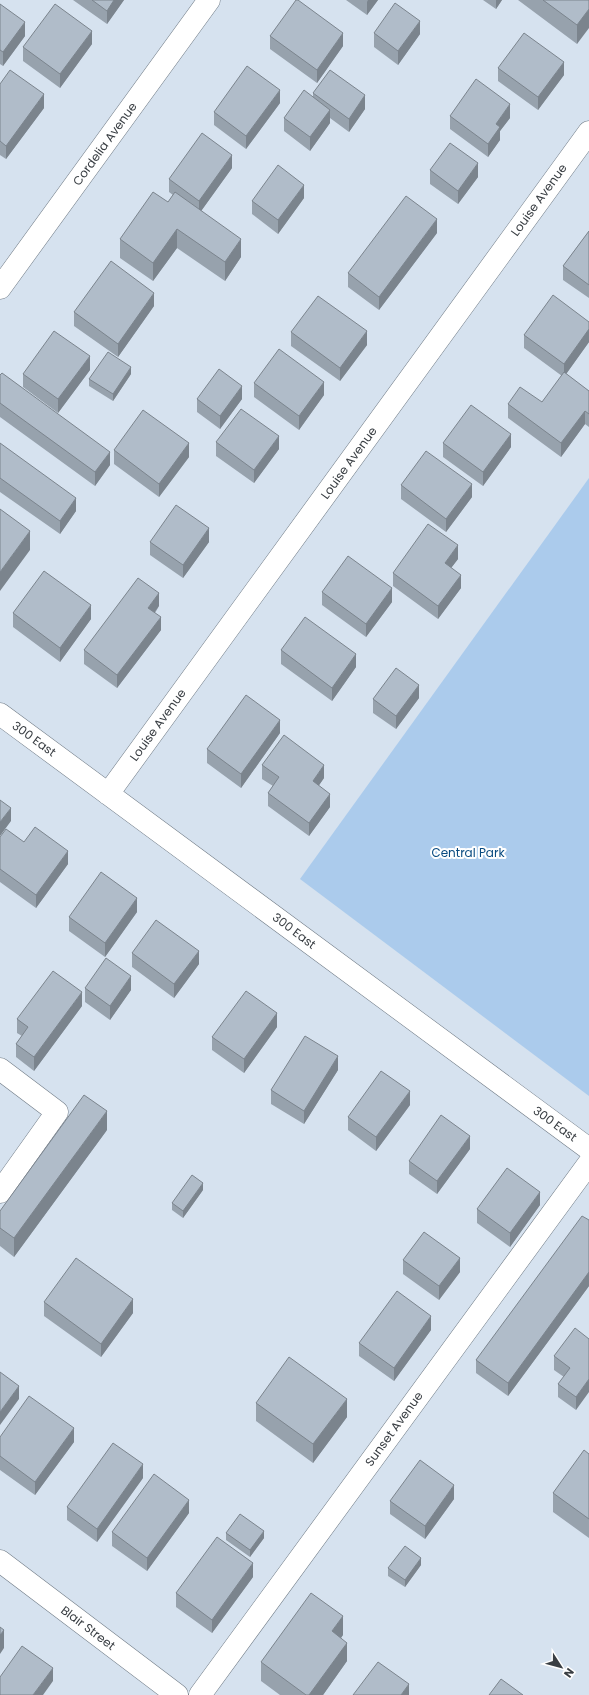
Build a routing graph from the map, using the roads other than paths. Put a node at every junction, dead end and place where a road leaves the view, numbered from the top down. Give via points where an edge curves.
1 (209, 0) edge
2 (589, 132) edge
3 (0, 288) edge
4 (0, 714) edge
5 (108, 794) junction
6 (0, 1070) edge
7 (589, 1149) edge
8 (589, 1163) edge
9 (0, 1192) edge
10 (0, 1561) edge
11 (177, 1695) edge
12 (200, 1695) edge

1 - 3 street, Cordelia Avenue
2 - 5 street, Louise Avenue
4 - 5 street, 300 East
5 - 7 street, 300 East
6 - 9 street via 57,1112
8 - 12 street, Sunset Avenue
10 - 11 street, Blair Street

